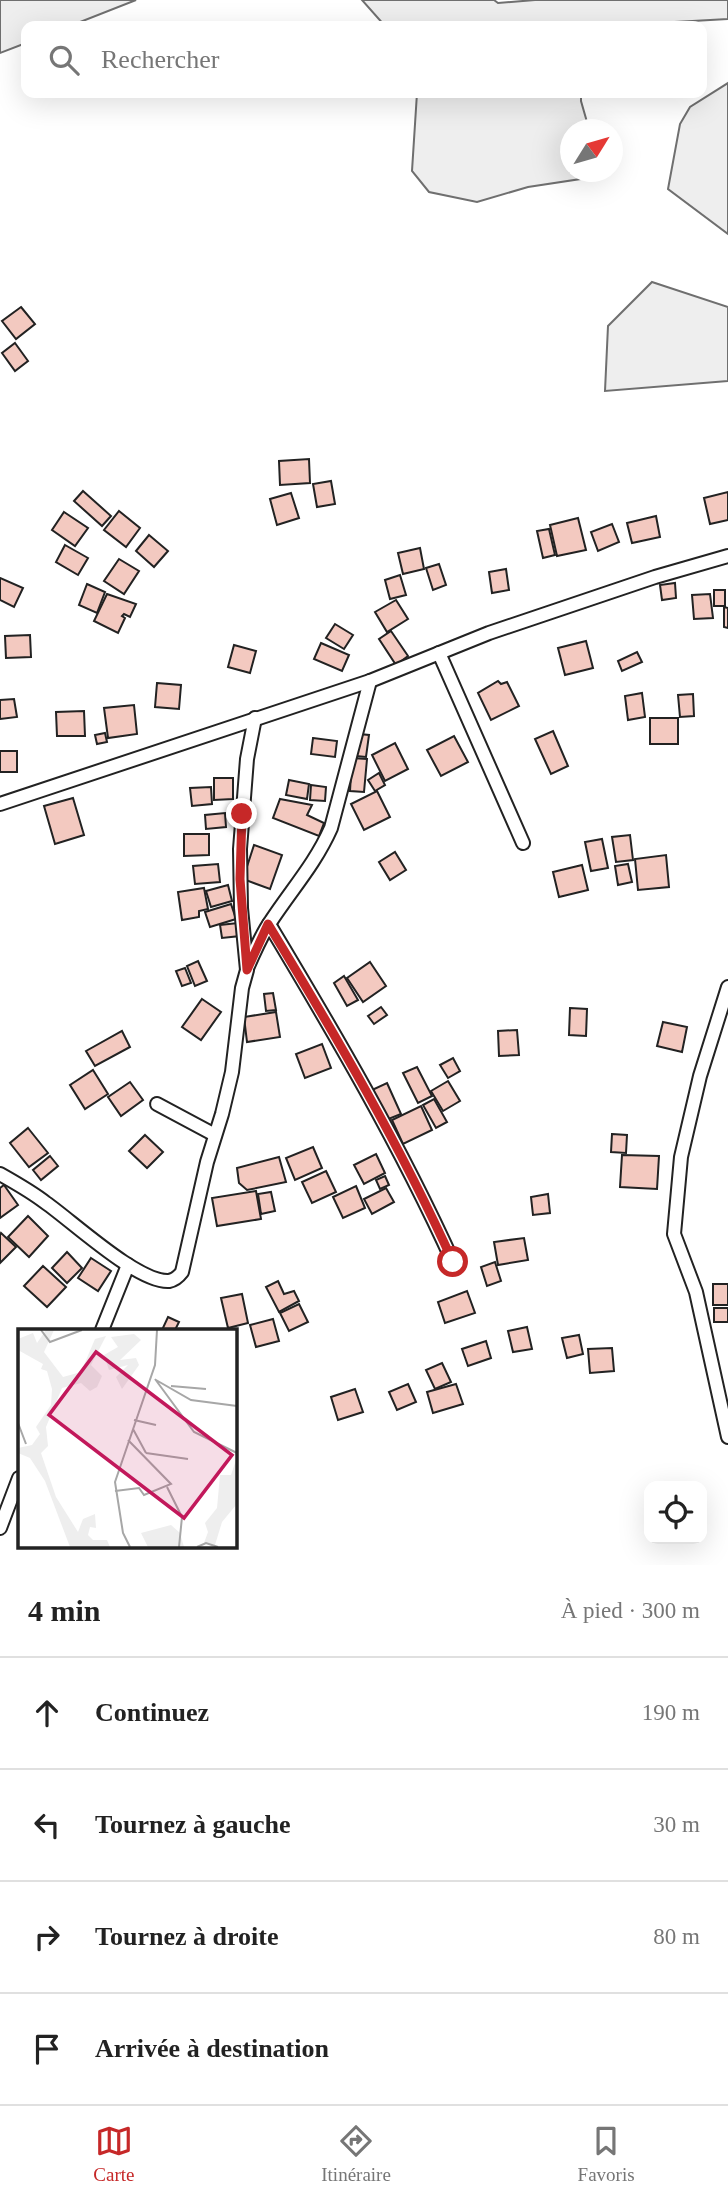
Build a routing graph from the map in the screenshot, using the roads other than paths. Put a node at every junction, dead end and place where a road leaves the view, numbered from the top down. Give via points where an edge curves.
1 (728, 556) edge
2 (439, 653) junction
3 (370, 681) junction
4 (255, 718) junction
5 (0, 804) edge
6 (523, 843) dead end
7 (268, 924) junction
8 (247, 970) junction
9 (728, 987) edge
10 (157, 1104) dead end
11 (215, 1135) junction
12 (0, 1174) edge
13 (453, 1262) dead end
14 (128, 1265) junction
15 (103, 1329) edge
16 (728, 1437) edge
17 (18, 1481) edge
18 (0, 1528) edge

1 - 2 street
2 - 3 street
2 - 6 street
3 - 4 street
3 - 7 street via 331,828 300,884
4 - 5 street
4 - 8 street via 240,849
7 - 8 street
7 - 13 street via 377,1110
8 - 11 street via 232,1072
9 - 16 street via 681,1157 674,1234 696,1292
10 - 11 street
11 - 14 street via 182,1272 169,1281
12 - 14 street via 45,1201
14 - 15 street
17 - 18 street

